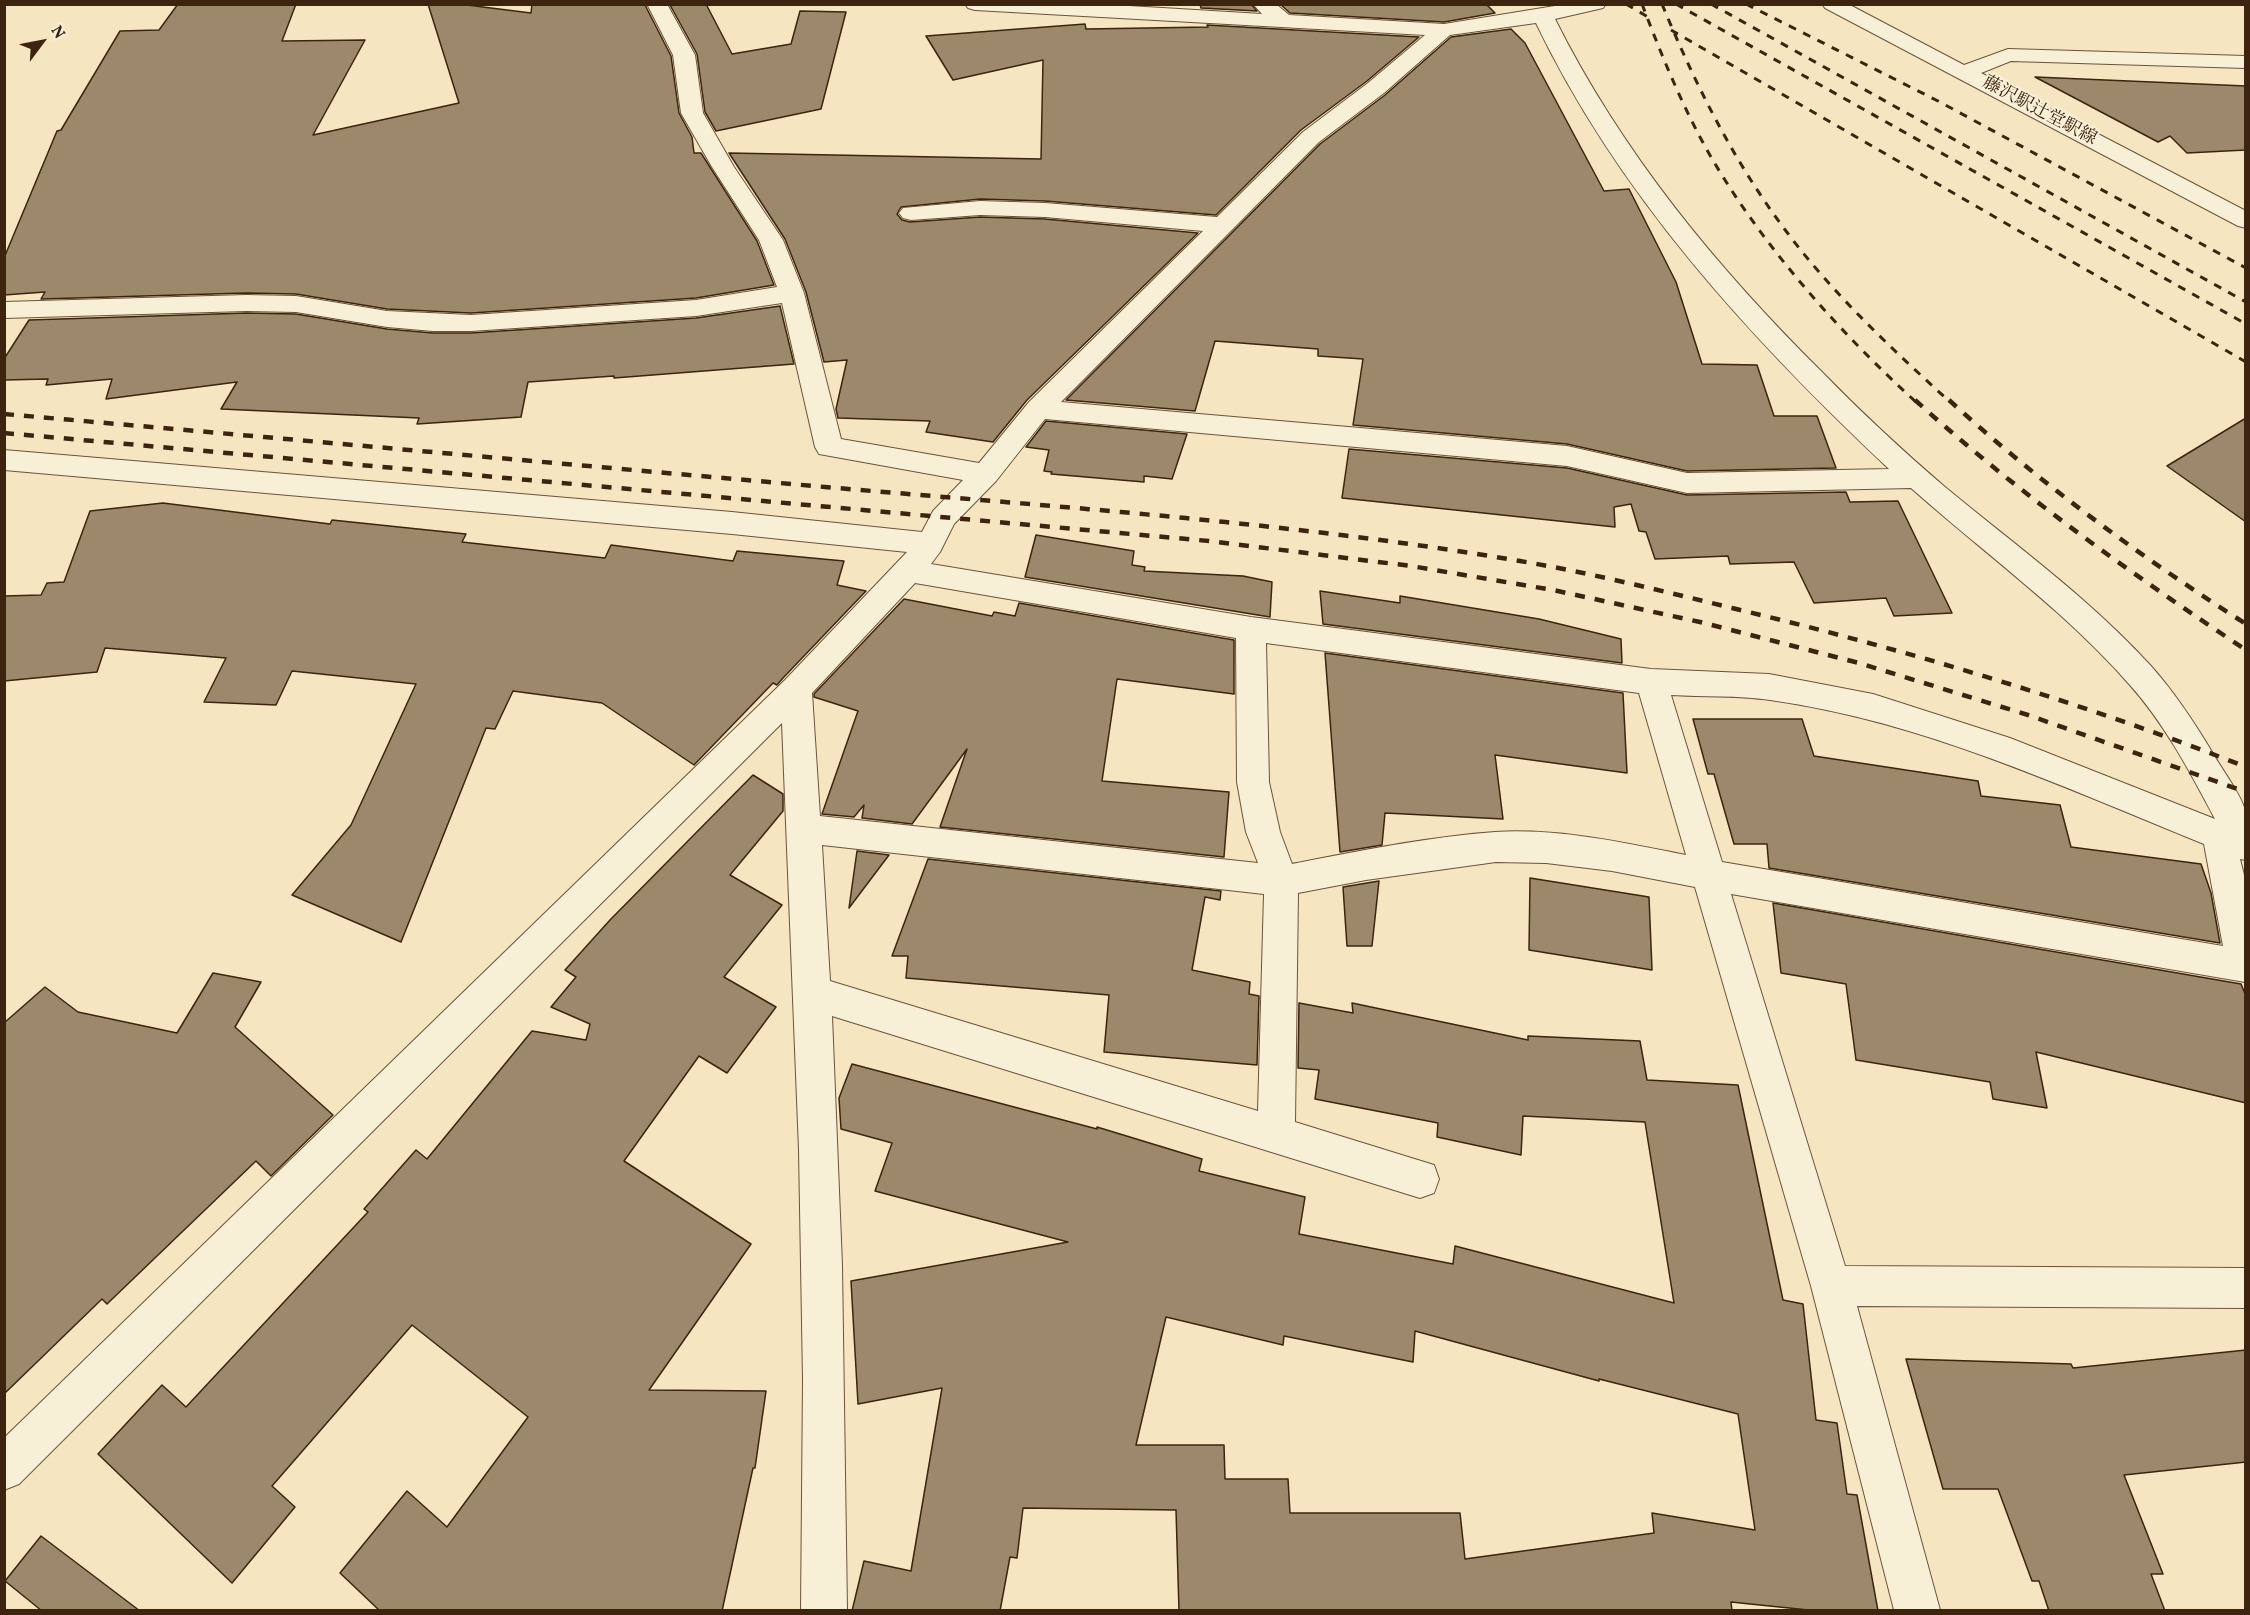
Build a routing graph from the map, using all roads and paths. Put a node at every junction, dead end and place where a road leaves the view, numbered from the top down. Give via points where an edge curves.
1 (657, 4) edge
2 (975, 4) edge
3 (1263, 4) edge
4 (1596, 4) edge
5 (1832, 4) edge
6 (1543, 16) junction
7 (1284, 21) junction
8 (1444, 30) junction
9 (2246, 62) edge
10 (1965, 72) junction
11 (911, 213) dead end
12 (2246, 221) edge
13 (1223, 225) junction
14 (792, 293) junction
15 (4, 310) edge
16 (1038, 409) junction
17 (4, 460) edge
18 (986, 474) junction
19 (1918, 478) junction
20 (919, 557) junction
21 (1251, 629) junction
22 (1651, 682) junction
23 (796, 689) junction
24 (805, 829) junction
25 (2237, 842) edge
26 (1710, 876) junction
27 (1281, 881) junction
28 (813, 993) junction
29 (1276, 1134) junction
30 (1420, 1179) dead end
31 (1830, 1286) junction
32 (2246, 1288) edge
33 (4, 1469) edge
34 (824, 1611) edge
35 (1917, 1611) edge

1 - 14 street via 684,56 692,113 771,240
2 - 7 street
3 - 7 street
4 - 6 street
5 - 10 street, 藤沢駅辻堂駅線
6 - 8 street
6 - 19 street via 1572,75 1606,128 1714,273 1813,379
7 - 8 street
8 - 13 street via 1311,137
9 - 10 street via 2008,55
10 - 12 street, 藤沢駅辻堂駅線
11 - 13 street via 980,208 1045,210
13 - 16 street
14 - 15 street via 696,308 471,323 387,319 296,304
14 - 18 street via 829,447
16 - 18 street
16 - 19 street via 1567,456 1687,483
17 - 20 street via 697,520
18 - 20 street via 943,518
19 - 25 street via 2045,582 2143,678 2190,744
20 - 21 street
20 - 23 street
21 - 22 street
21 - 27 street via 1253,782 1263,832
22 - 25 street via 1769,687 1873,707 1999,747
22 - 26 street
23 - 24 street
23 - 33 street
24 - 27 street
24 - 28 street
25 - 26 street via 2245,966
26 - 27 street via 1612,856 1496,847
26 - 31 street
27 - 29 street
28 - 29 street
28 - 34 street via 821,1232
29 - 30 street
31 - 32 street
31 - 35 street

